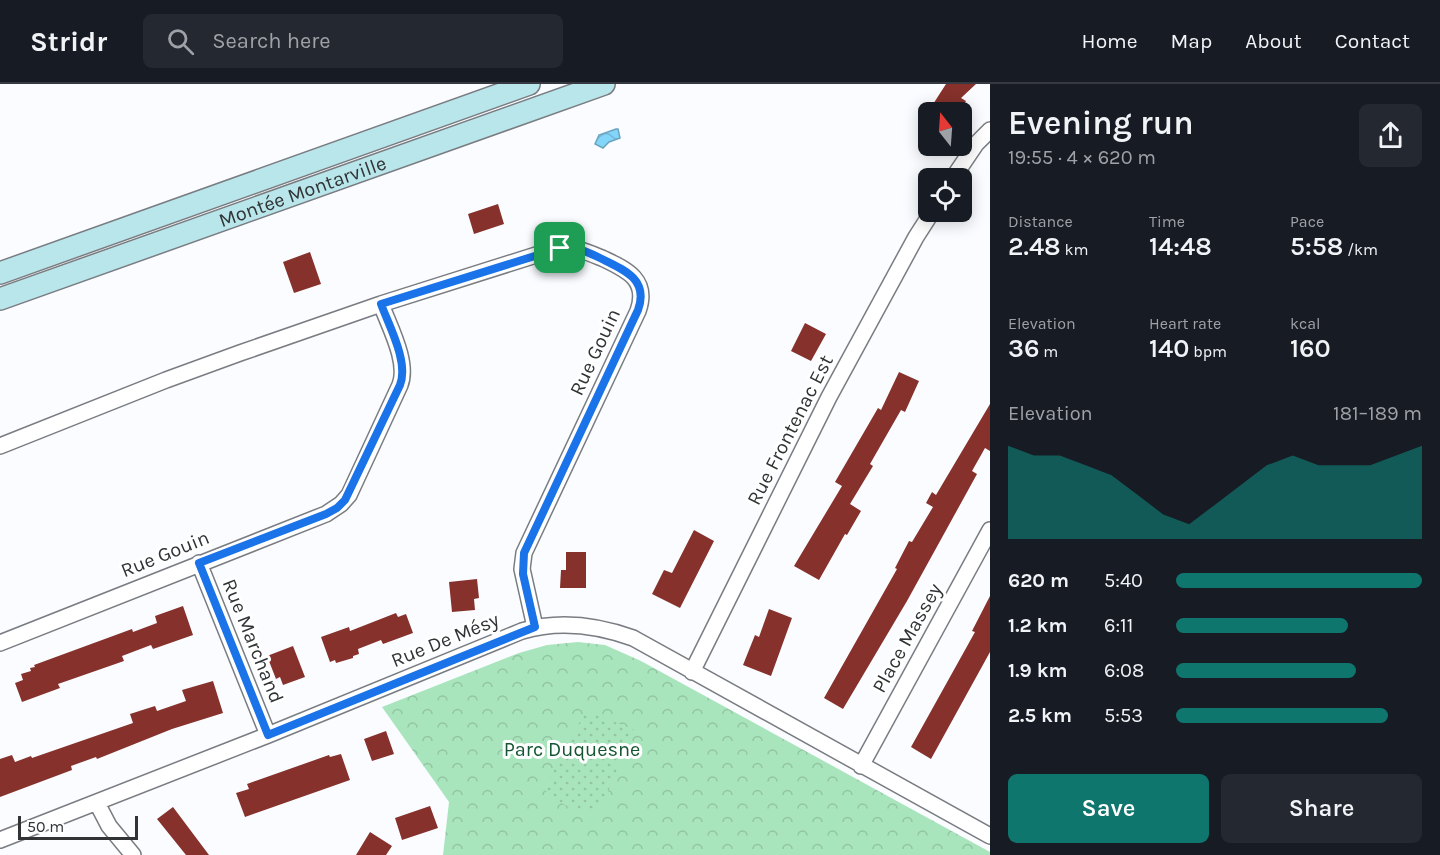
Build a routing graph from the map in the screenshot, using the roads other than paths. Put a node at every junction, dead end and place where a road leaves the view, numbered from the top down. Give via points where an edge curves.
1 (529, 84) edge
2 (604, 84) edge
3 (990, 130) edge
4 (960, 168) edge
5 (926, 222) edge
6 (0, 273) edge
7 (0, 299) edge
8 (381, 304) junction
9 (0, 446) edge
10 (990, 530) edge
11 (199, 563) junction
12 (535, 627) junction
13 (0, 643) edge
14 (692, 672) junction
15 (268, 735) junction
16 (861, 766) junction
17 (96, 803) junction
18 (990, 836) edge
19 (0, 840) edge
20 (133, 855) edge

1 - 6 street, Montée Montarville
2 - 7 street, Montée Montarville
3 - 4 street
5 - 14 street, Rue Frontenac Est via 829,397
8 - 9 street, Rue Gouin via 166,380
8 - 11 street, Rue Gouin via 403,375 345,500 326,514
8 - 12 street, Rue Gouin via 566,247 582,249 619,267 639,285 638,310 524,553 523,574
10 - 16 street, Place Massey
11 - 13 street, Rue Gouin
11 - 15 street, Rue Marchand
12 - 14 street, Rue De Mésy via 606,628 633,638
12 - 15 street, Rue De Mésy
14 - 16 street, Rue De Mésy
15 - 17 street, Rue De Mésy
16 - 18 street, Rue De Mésy
17 - 19 street, Rue De Mésy
17 - 20 street

